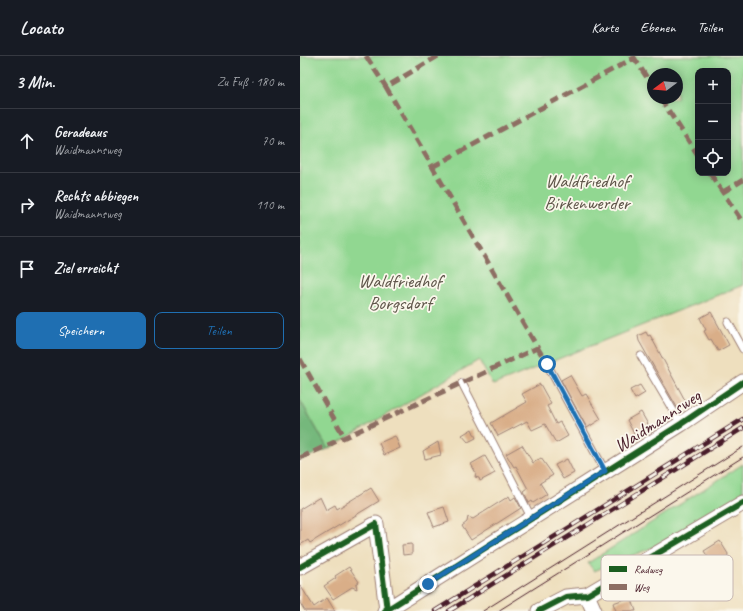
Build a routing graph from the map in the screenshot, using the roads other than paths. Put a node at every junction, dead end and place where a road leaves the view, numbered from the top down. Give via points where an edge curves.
1 (728, 322) dead end
2 (743, 349) edge
3 (641, 356) dead end
4 (547, 364) dead end
5 (743, 382) edge
6 (462, 383) dead end
7 (681, 424) junction
8 (605, 471) junction
9 (743, 503) edge
10 (532, 519) junction
11 (655, 555) edge
12 (300, 567) edge
13 (601, 587) edge
14 (587, 595) junction
15 (386, 610) edge
16 (539, 611) edge
17 (594, 611) edge

1 - 2 lane
3 - 7 lane, Waidmannsweg
4 - 8 lane, Waidmannsweg
5 - 7 street, Waidmannsweg
6 - 10 lane
7 - 8 street, Waidmannsweg
8 - 10 street, Waidmannsweg
9 - 11 street
10 - 15 street, Waidmannsweg
12 - 15 street via 376,524
13 - 14 street
14 - 16 street via 566,597
14 - 17 street

